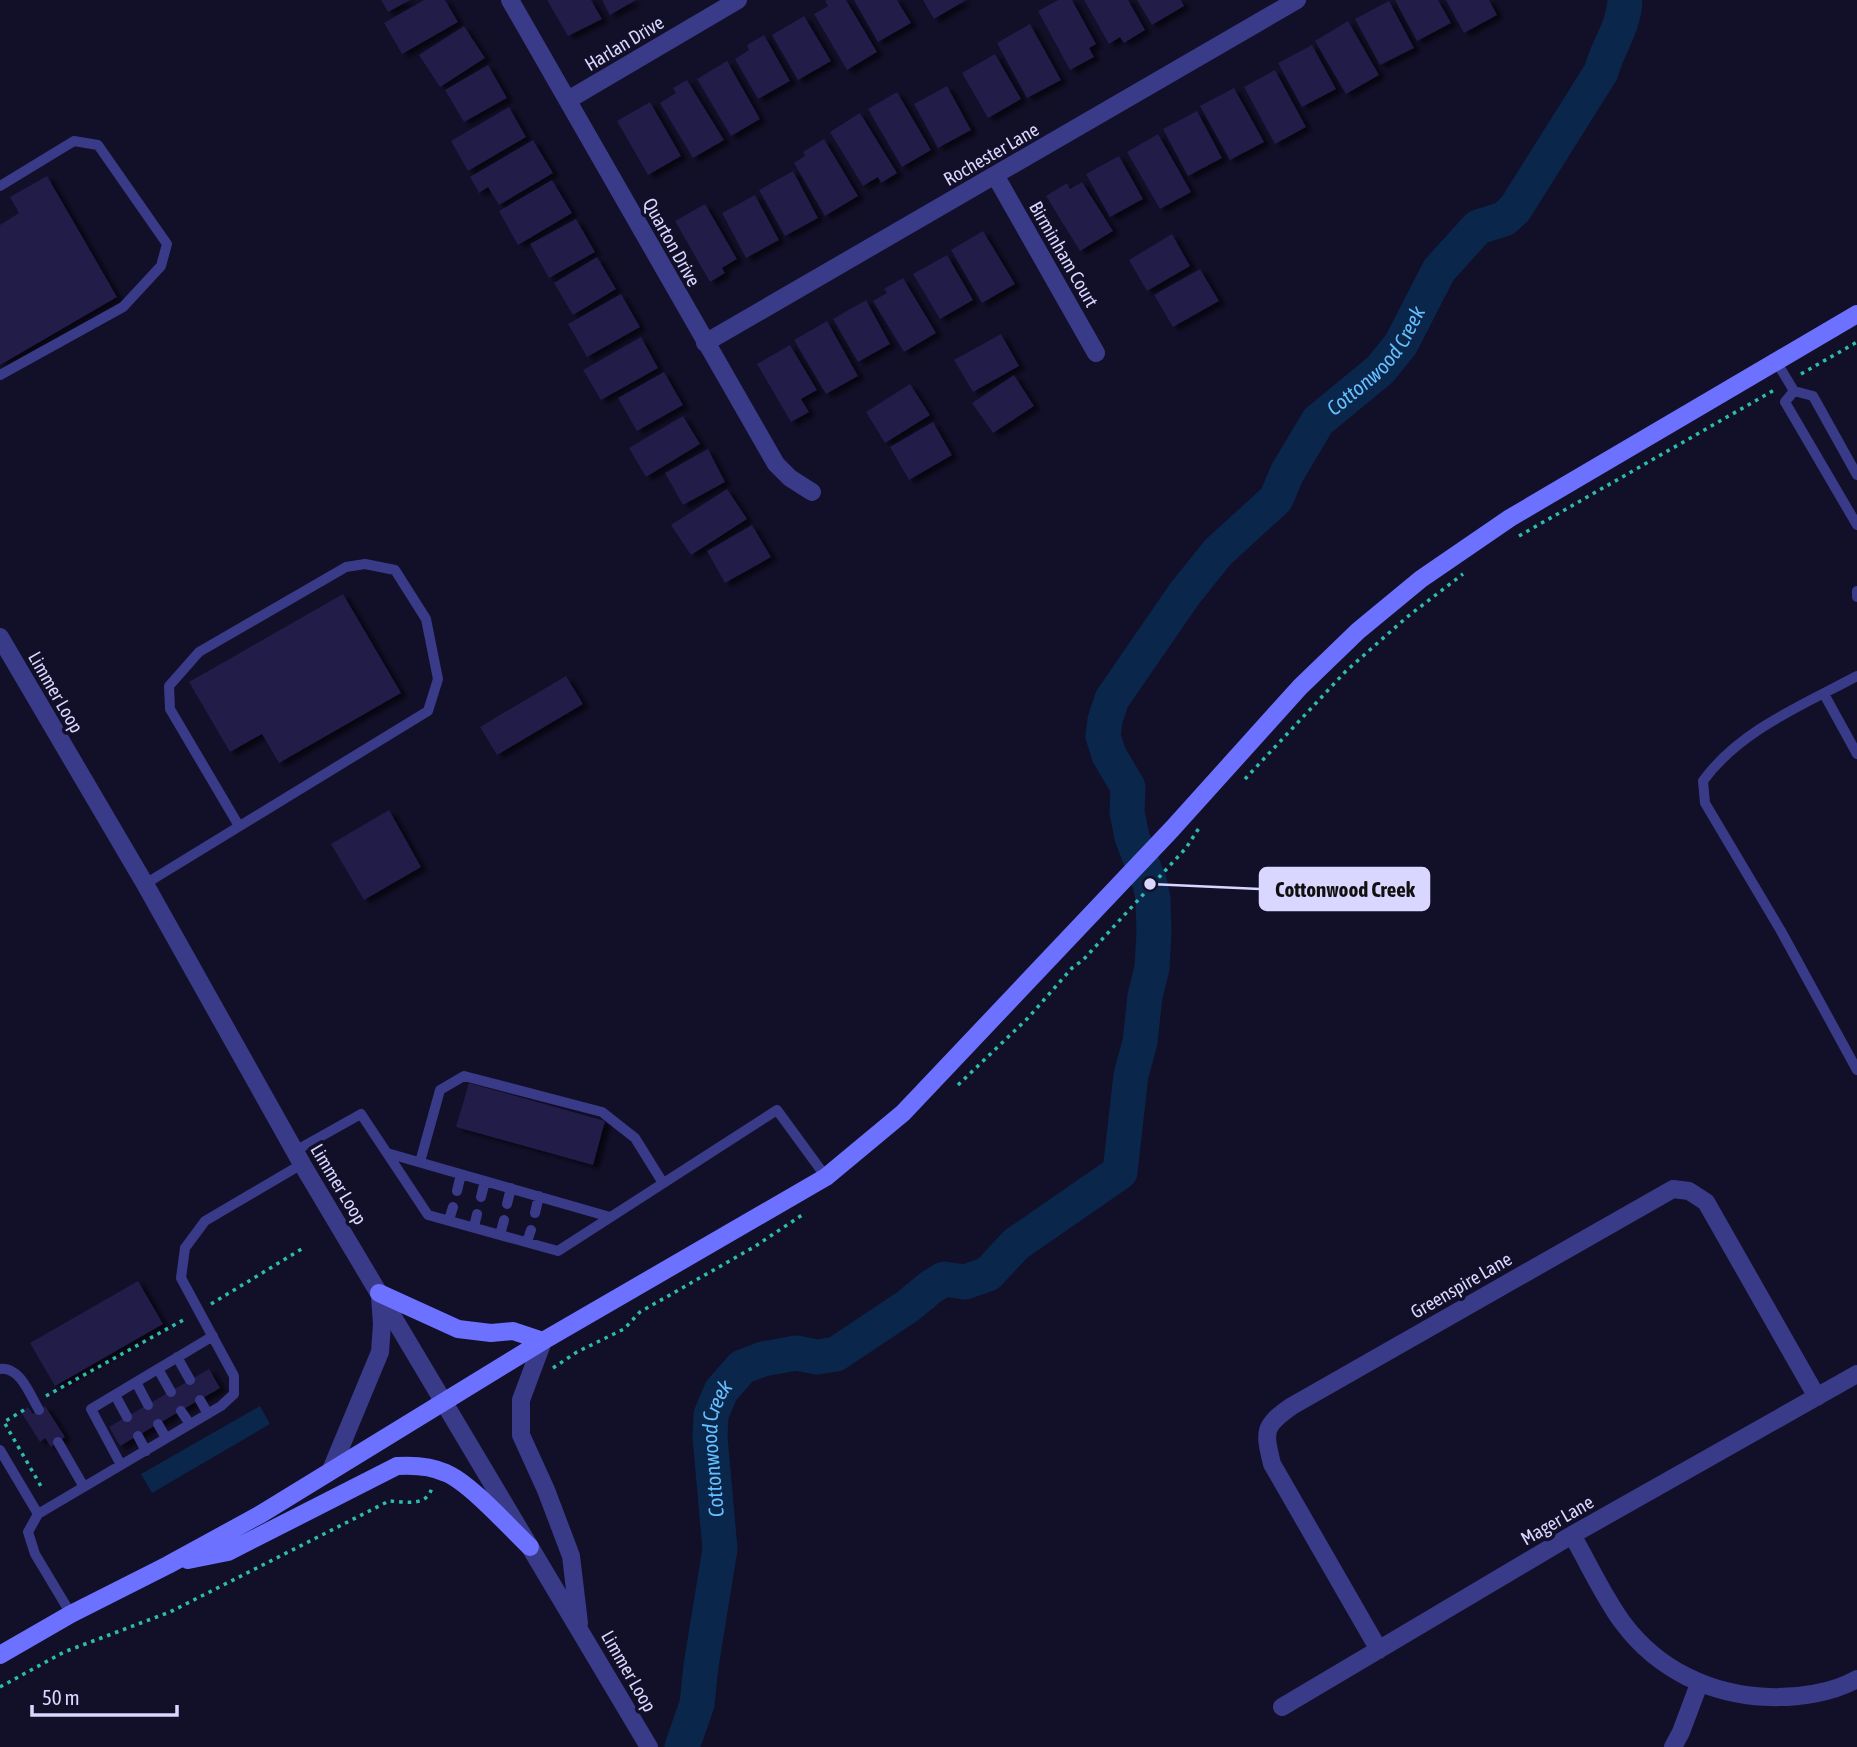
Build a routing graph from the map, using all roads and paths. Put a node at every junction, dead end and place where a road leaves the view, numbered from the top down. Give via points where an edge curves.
1 (510, 0) edge
2 (738, 0) edge
3 (1297, 0) edge
4 (568, 100) junction
5 (995, 175) junction
6 (0, 186) edge
7 (1857, 314) edge
8 (1857, 342) edge
9 (705, 343) junction
10 (1096, 353) dead end
11 (1776, 361) junction
12 (0, 375) edge
13 (1791, 386) junction
14 (1857, 475) edge
15 (812, 492) dead end
16 (1857, 525) edge
17 (1519, 536) dead end
18 (1473, 567) dead end
19 (1857, 592) edge
20 (1857, 597) edge
21 (0, 637) edge
22 (1857, 676) edge
23 (1824, 694) junction
24 (1857, 754) edge
25 (1237, 786) dead end
26 (1201, 825) dead end
27 (239, 826) junction
28 (145, 884) junction
29 (1083, 960) dead end
30 (1857, 1070) edge
31 (387, 1153) junction
32 (298, 1157) junction
33 (420, 1162) junction
34 (461, 1174) junction
35 (826, 1177) junction
36 (485, 1181) junction
37 (663, 1183) junction
38 (511, 1188) junction
39 (457, 1191) dead end
40 (539, 1196) junction
41 (481, 1198) dead end
42 (508, 1204) dead end
43 (453, 1207) dead end
44 (535, 1213) dead end
45 (477, 1214) dead end
46 (610, 1217) junction
47 (449, 1220) junction
48 (503, 1220) dead end
49 (474, 1227) junction
50 (531, 1230) dead end
51 (500, 1235) junction
52 (527, 1242) junction
53 (305, 1247) dead end
54 (379, 1293) junction
55 (211, 1304) dead end
56 (185, 1319) dead end
57 (213, 1336) junction
58 (543, 1341) junction
59 (177, 1357) junction
60 (0, 1369) edge
61 (158, 1369) junction
62 (1857, 1374) edge
63 (190, 1380) dead end
64 (136, 1382) junction
65 (171, 1392) dead end
66 (115, 1395) junction
67 (1817, 1396) junction
68 (43, 1398) dead end
69 (200, 1400) dead end
70 (444, 1400) junction
71 (148, 1405) dead end
72 (35, 1407) joint
73 (181, 1411) dead end
74 (208, 1414) junction
75 (127, 1417) dead end
76 (158, 1424) dead end
77 (190, 1424) junction
78 (138, 1436) dead end
79 (166, 1438) junction
80 (58, 1442) dead end
81 (0, 1450) edge
82 (146, 1451) junction
83 (121, 1465) junction
84 (331, 1470) junction
85 (433, 1481) dead end
86 (84, 1487) junction
87 (42, 1488) dead end
88 (38, 1514) junction
89 (1572, 1535) junction
90 (530, 1547) junction
91 (168, 1565) junction
92 (71, 1614) junction
93 (580, 1630) junction
94 (1379, 1650) junction
95 (0, 1655) edge
96 (1857, 1679) edge
97 (1699, 1684) junction
98 (0, 1688) edge
99 (1282, 1707) dead end
100 (649, 1747) edge
101 (1673, 1747) edge

1 - 4 street, Quarton Drive
2 - 4 street, Harlan Drive
3 - 5 street, Rochester Lane
4 - 9 street, Quarton Drive
5 - 9 street, Rochester Lane
5 - 10 street, Birminham Court
6 - 12 lane via 74,141 99,145 167,244 161,265 123,307
7 - 11 main road
8 - 13 path
9 - 15 street, Quarton Drive via 776,464
11 - 13 lane
11 - 35 main road via 1510,518 1421,579 1358,631 1300,687 903,1113
13 - 14 lane via 1813,396
13 - 16 lane via 1785,402
13 - 17 path
18 - 25 path via 1346,671
19 - 20 lane
21 - 28 street, Limmer Loop
22 - 23 lane
23 - 24 lane
23 - 30 lane via 1757,730 1714,765 1703,781 1704,803
26 - 29 path via 1186,848
27 - 27 lane via 428,711 438,679 426,619 395,570 365,564 346,567 199,652 169,686 170,709
27 - 28 lane
28 - 32 street, Limmer Loop
31 - 32 lane via 361,1114
31 - 33 lane
31 - 47 lane via 428,1215
32 - 54 street, Limmer Loop
32 - 57 lane via 205,1221 185,1248 181,1278
33 - 34 lane
33 - 37 lane via 440,1090 464,1076 602,1112 635,1138
34 - 36 lane
34 - 39 lane
35 - 37 lane via 777,1110
35 - 58 main road
36 - 38 lane
36 - 41 lane
37 - 46 lane
38 - 40 lane
38 - 42 lane
40 - 44 lane
40 - 46 lane
43 - 47 lane
45 - 49 lane
46 - 52 lane via 558,1251
47 - 49 lane
48 - 51 lane
49 - 51 lane
50 - 52 lane
51 - 52 lane
53 - 55 path
54 - 58 main road via 458,1329 513,1331
54 - 70 street, Limmer Loop
54 - 84 street via 380,1352
56 - 68 path
57 - 59 lane
57 - 74 lane via 234,1376 234,1394
58 - 70 main road
58 - 93 street via 521,1401 521,1436 571,1556
59 - 61 lane
59 - 63 lane
60 - 72 lane via 13,1371
61 - 64 lane
61 - 65 lane
62 - 67 street, Mager Lane
64 - 66 lane
64 - 71 lane
66 - 75 lane
66 - 83 lane via 91,1409
67 - 89 street, Mager Lane
67 - 94 street, Greenspire Lane via 1706,1202 1689,1191 1673,1189 1292,1406 1272,1420 1266,1438 1272,1464
69 - 74 lane
70 - 84 main road
70 - 90 street, Limmer Loop
72 - 87 path via 4,1422
73 - 77 lane
74 - 77 lane
76 - 79 lane
77 - 79 lane
78 - 82 lane
79 - 82 lane
80 - 86 lane
81 - 88 lane
82 - 83 lane
83 - 86 lane
84 - 91 main road
85 - 98 path via 423,1501 389,1501 170,1612 64,1652
86 - 88 lane
88 - 92 lane via 28,1532 34,1554
89 - 94 street, Mager Lane
89 - 97 street via 1623,1622 1666,1664
90 - 91 main road via 448,1474 413,1465 397,1466 228,1552
90 - 93 street, Limmer Loop
91 - 92 main road
92 - 95 main road
93 - 100 street, Limmer Loop
94 - 99 street, Mager Lane
96 - 97 street via 1786,1698 1743,1696
97 - 101 street

